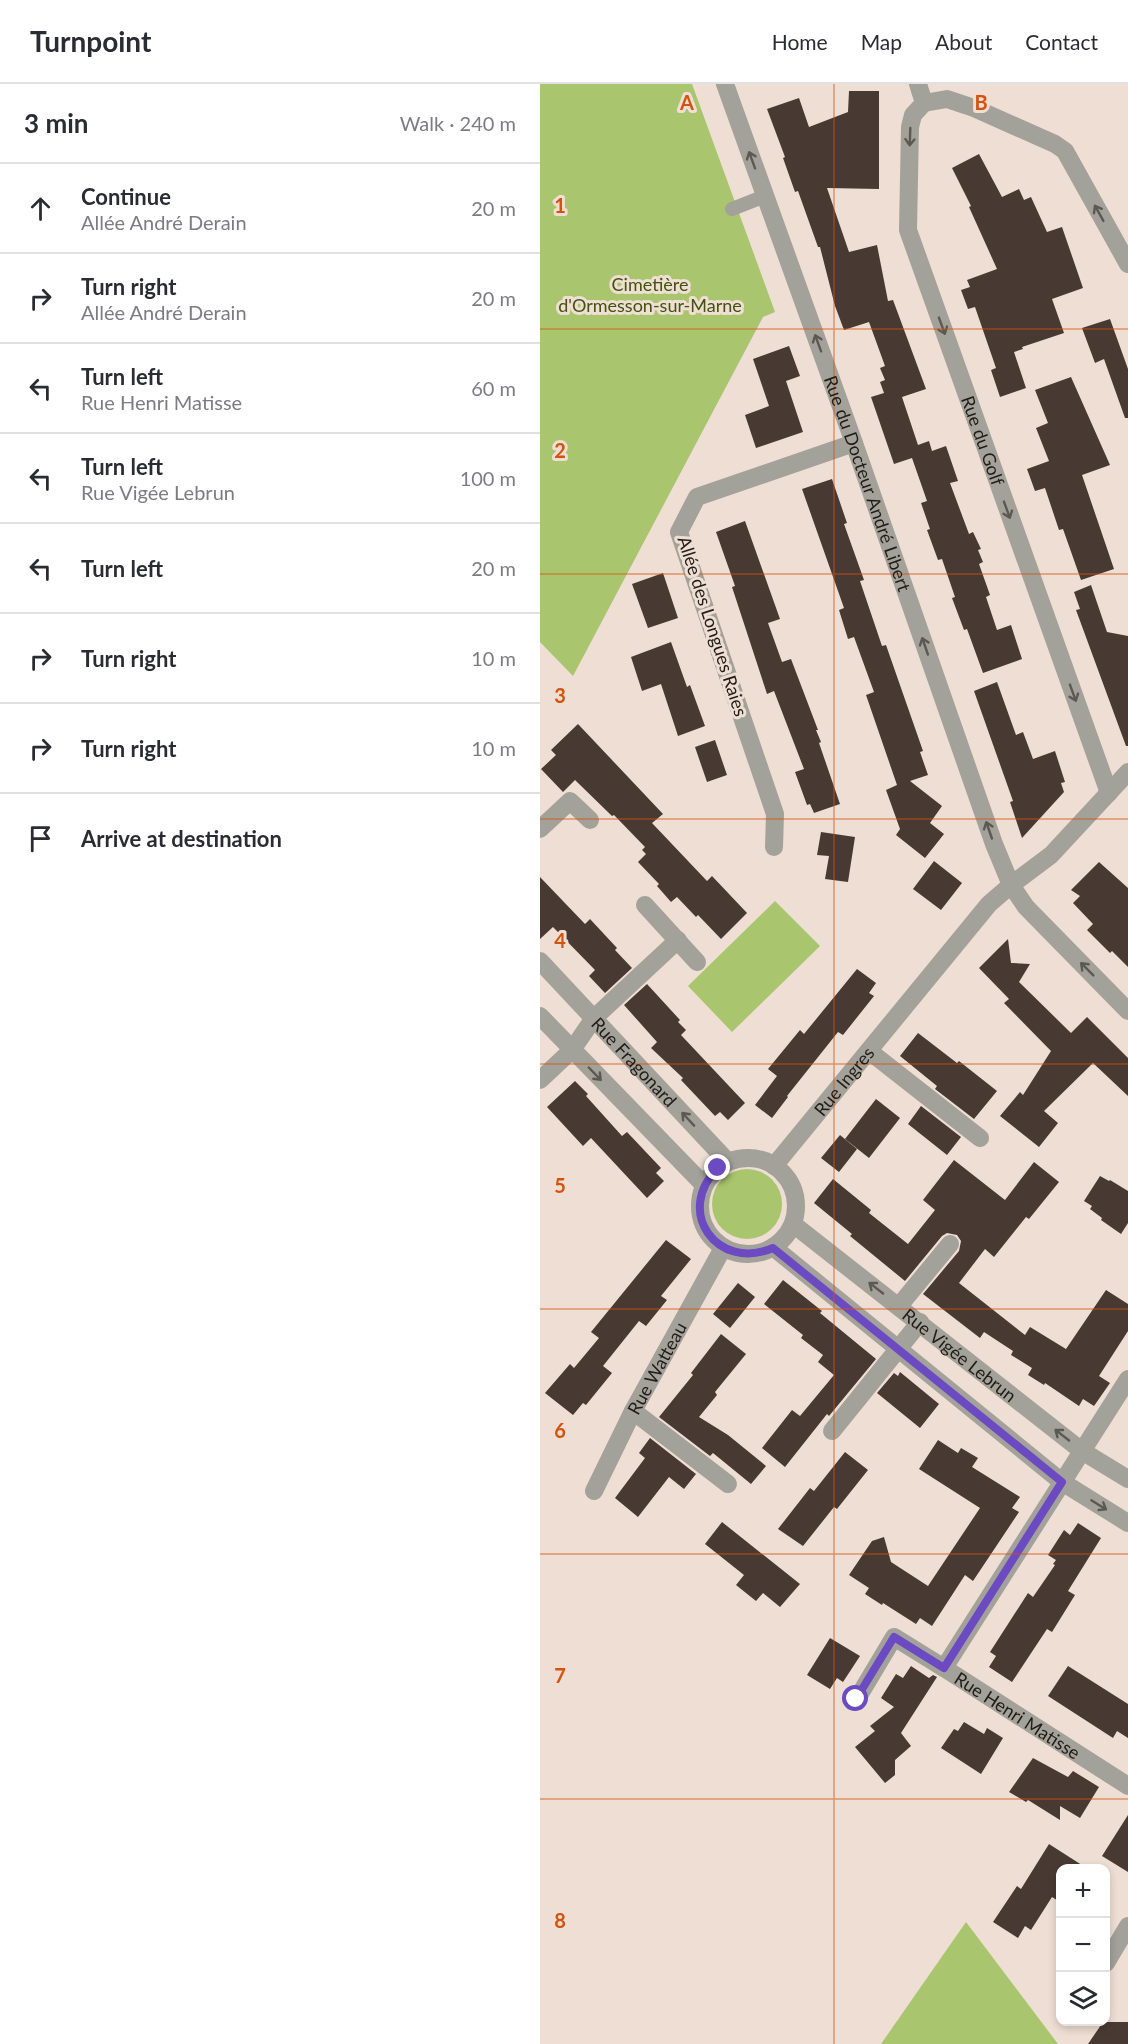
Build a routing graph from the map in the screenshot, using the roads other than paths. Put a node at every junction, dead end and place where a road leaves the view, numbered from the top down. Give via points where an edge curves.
1 (725, 84) edge
2 (918, 84) edge
3 (924, 103) junction
4 (765, 196) junction
5 (732, 209) dead end
6 (1128, 264) edge
7 (854, 443) junction
8 (1128, 772) edge
9 (1108, 793) junction
10 (590, 820) dead end
11 (540, 829) edge
12 (774, 847) dead end
13 (1011, 885) junction
14 (645, 905) dead end
15 (678, 940) junction
16 (540, 960) edge
17 (698, 962) dead end
18 (1128, 1011) edge
19 (540, 1017) edge
20 (594, 1018) junction
21 (572, 1050) junction
22 (869, 1052) junction
23 (540, 1080) edge
24 (980, 1138) dead end
25 (728, 1162) junction
26 (774, 1166) junction
27 (704, 1185) junction
28 (793, 1224) junction
29 (950, 1244) dead end
30 (723, 1248) junction
31 (773, 1248) junction
32 (899, 1306) junction
33 (920, 1322) junction
34 (897, 1349) junction
35 (1128, 1379) edge
36 (633, 1411) junction
37 (832, 1431) dead end
38 (1082, 1450) junction
39 (1128, 1479) edge
40 (1062, 1482) junction
41 (728, 1484) dead end
42 (594, 1491) dead end
43 (1128, 1523) edge
44 (944, 1668) junction
45 (856, 1699) dead end
46 (1128, 1786) edge
47 (1128, 1926) edge
48 (1110, 1956) edge

4 -> 1 street, Rue du Docteur André Libert
2 - 3 street
6 -> 3 street via 1065,151 974,108 947,99
3 -> 9 street, Rue du Golf via 913,115 910,128 908,230
4 - 5 lane
7 -> 4 street, Rue du Docteur André Libert
7 - 12 street, Allée des Longues Raies via 697,497 679,532 775,814
13 -> 7 street, Rue du Docteur André Libert
8 - 9 street, Rue Ingres
9 - 13 street, Rue Ingres via 1051,855
10 - 11 street via 570,801
18 -> 13 street, Rue du Docteur André Libert via 1026,907
13 - 22 street, Rue Ingres via 989,904
14 - 15 street
15 - 17 street
15 - 20 street
16 - 20 street, Rue Fragonard
19 - 21 street, Rue Fragonard
20 - 21 street
25 -> 20 street, Rue Fragonard
21 - 23 street
21 -> 27 street, Rue Fragonard
22 - 24 street
22 - 26 street, Rue Ingres
25 - 26 street via 760,1159
25 - 27 street
26 - 28 street via 787,1177 794,1191 797,1208
27 - 30 street via 700,1199 704,1227
28 - 31 street
32 -> 28 street, Rue Vigée Lebrun
29 - 32 street
30 - 31 street via 748,1255
30 - 36 street, Rue Watteau
31 - 34 street, Rue Vigée Lebrun
32 - 33 street, Rue Vigée Lebrun
33 - 34 street
38 -> 33 street, Rue Vigée Lebrun
34 - 37 street
34 - 40 street, Rue Vigée Lebrun
35 - 38 street, Rue Henri Matisse
36 - 41 street
36 - 42 street, Rue Watteau
38 - 39 street, Rue Vigée Lebrun
38 - 40 street, Rue Henri Matisse
40 -> 43 street, Rue Vigée Lebrun
40 - 44 street, Rue Henri Matisse
44 - 45 street via 894,1637
44 - 46 street, Rue Henri Matisse
47 - 48 street

